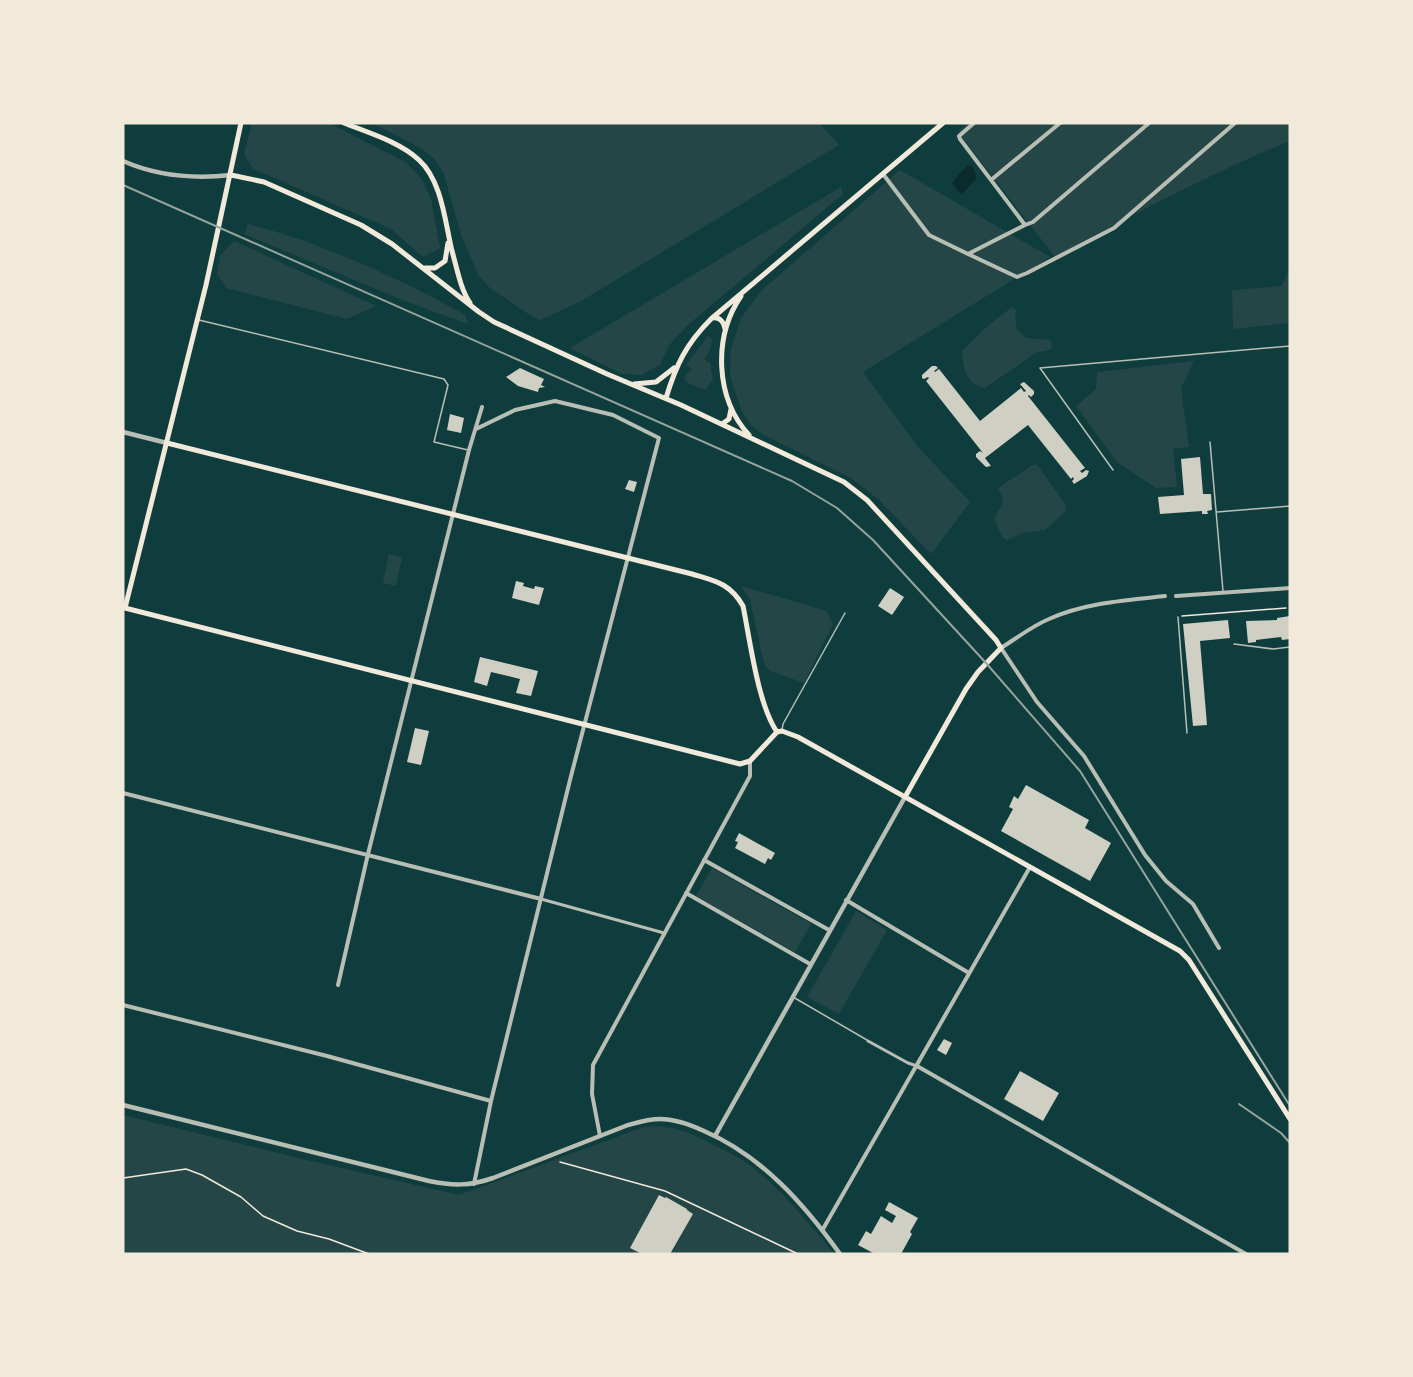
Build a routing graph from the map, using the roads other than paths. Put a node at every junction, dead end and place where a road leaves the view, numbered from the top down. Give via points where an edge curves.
1 (241, 123) edge
2 (344, 123) edge
3 (943, 123) edge
4 (974, 123) edge
5 (1060, 123) edge
6 (1149, 123) edge
7 (1235, 123) edge
8 (123, 161) edge
9 (883, 174) junction
10 (231, 175) junction
11 (991, 180) junction
12 (1025, 225) junction
13 (447, 232) junction
14 (968, 254) junction
15 (422, 266) junction
16 (751, 285) junction
17 (473, 307) junction
18 (711, 319) junction
19 (198, 320) junction
20 (725, 329) junction
21 (1290, 346) edge
22 (675, 367) junction
23 (632, 384) junction
24 (666, 398) junction
25 (731, 405) junction
26 (482, 406) dead end
27 (722, 424) junction
28 (476, 429) junction
29 (123, 432) edge
30 (753, 438) junction
31 (1210, 442) dead end
32 (167, 443) junction
33 (469, 450) junction
34 (1113, 470) dead end
35 (1290, 506) edge
36 (1217, 512) junction
37 (453, 514) junction
38 (627, 558) junction
39 (1290, 588) edge
40 (1223, 592) junction
41 (1165, 596) dead end
42 (1176, 596) dead end
43 (124, 608) edge
44 (844, 613) dead end
45 (123, 615) edge
46 (1178, 617) road end
47 (1233, 644) dead end
48 (1290, 647) edge
49 (1001, 648) junction
50 (412, 682) junction
51 (586, 724) junction
52 (779, 731) junction
53 (1187, 733) dead end
54 (750, 761) junction
55 (123, 793) edge
56 (905, 797) junction
57 (368, 854) junction
58 (704, 860) junction
59 (1030, 867) junction
60 (686, 893) junction
61 (541, 899) junction
62 (846, 900) junction
63 (829, 930) junction
64 (664, 933) junction
65 (1219, 948) dead end
66 (810, 964) junction
67 (969, 973) junction
68 (338, 985) dead end
69 (792, 997) junction
70 (123, 1005) edge
71 (868, 1041) joint
72 (917, 1066) junction
73 (491, 1101) junction
74 (123, 1105) edge
75 (1290, 1119) edge
76 (600, 1136) junction
77 (715, 1136) junction
78 (474, 1184) junction
79 (823, 1229) junction
80 (840, 1254) edge
81 (1246, 1254) edge

1 - 10 main road
2 - 13 main road via 404,148 421,161 435,184
3 - 9 main road
4 - 11 street via 959,136
5 - 11 street
6 - 12 street
7 - 14 street via 1114,228 1027,273 1017,277
8 - 10 street via 178,176
9 - 14 street via 929,235
9 - 16 main road
10 - 15 main road via 264,182 361,225
10 - 19 main road
11 - 12 street
12 - 14 street
13 - 15 main road via 445,261 435,268
13 - 17 main road via 460,283
15 - 17 main road
16 - 18 main road
16 - 20 main road via 738,301
17 - 23 main road via 494,322
18 - 20 main road via 718,318
18 - 22 main road
19 - 32 main road
19 - 33 lane via 444,380 448,385 435,442
20 - 25 main road via 722,364
21 - 34 lane via 1040,368
22 - 23 main road via 656,382
22 - 24 main road
23 - 24 main road
24 - 27 main road
25 - 27 main road via 730,415
25 - 30 main road via 740,424
26 - 28 street
27 - 30 main road
28 - 33 street
28 - 38 street via 515,410 555,400 613,415 659,438
29 - 32 street
30 - 49 main road via 832,476 861,495
31 - 36 lane
32 - 37 main road
32 - 43 main road
33 - 37 street
35 - 36 lane
36 - 40 lane
37 - 38 main road
37 - 50 street
38 - 51 street
38 - 52 main road via 692,574 730,589 743,606 770,722
39 - 40 street
40 - 42 street
41 - 49 street via 1064,613 1038,624
43 - 45 street
43 - 50 main road
44 - 52 lane
46 - 53 lane
47 - 48 lane
49 - 56 main road via 966,689
49 - 65 street via 1037,702 1084,756 1145,855 1166,881 1193,904
50 - 51 main road
50 - 57 street
51 - 54 main road via 729,762
51 - 61 street
52 - 54 main road
52 - 56 main road via 798,737
54 - 58 street via 750,776
55 - 57 street
56 - 59 main road
56 - 62 street
57 - 61 street
57 - 68 street
58 - 60 street
58 - 63 street
59 - 67 street
59 - 75 main road via 1190,960
60 - 64 street
60 - 66 street
61 - 64 street
61 - 73 street
62 - 63 street
62 - 67 street
63 - 66 street
64 - 76 street via 593,1065 592,1094
66 - 69 street
67 - 72 street
69 - 71 lane
69 - 77 street
70 - 73 street
71 - 72 street
72 - 79 street
72 - 81 street
73 - 78 street
74 - 78 street via 429,1181
76 - 77 street via 628,1125 661,1119
76 - 78 street
77 - 79 street via 780,1182
79 - 80 street

